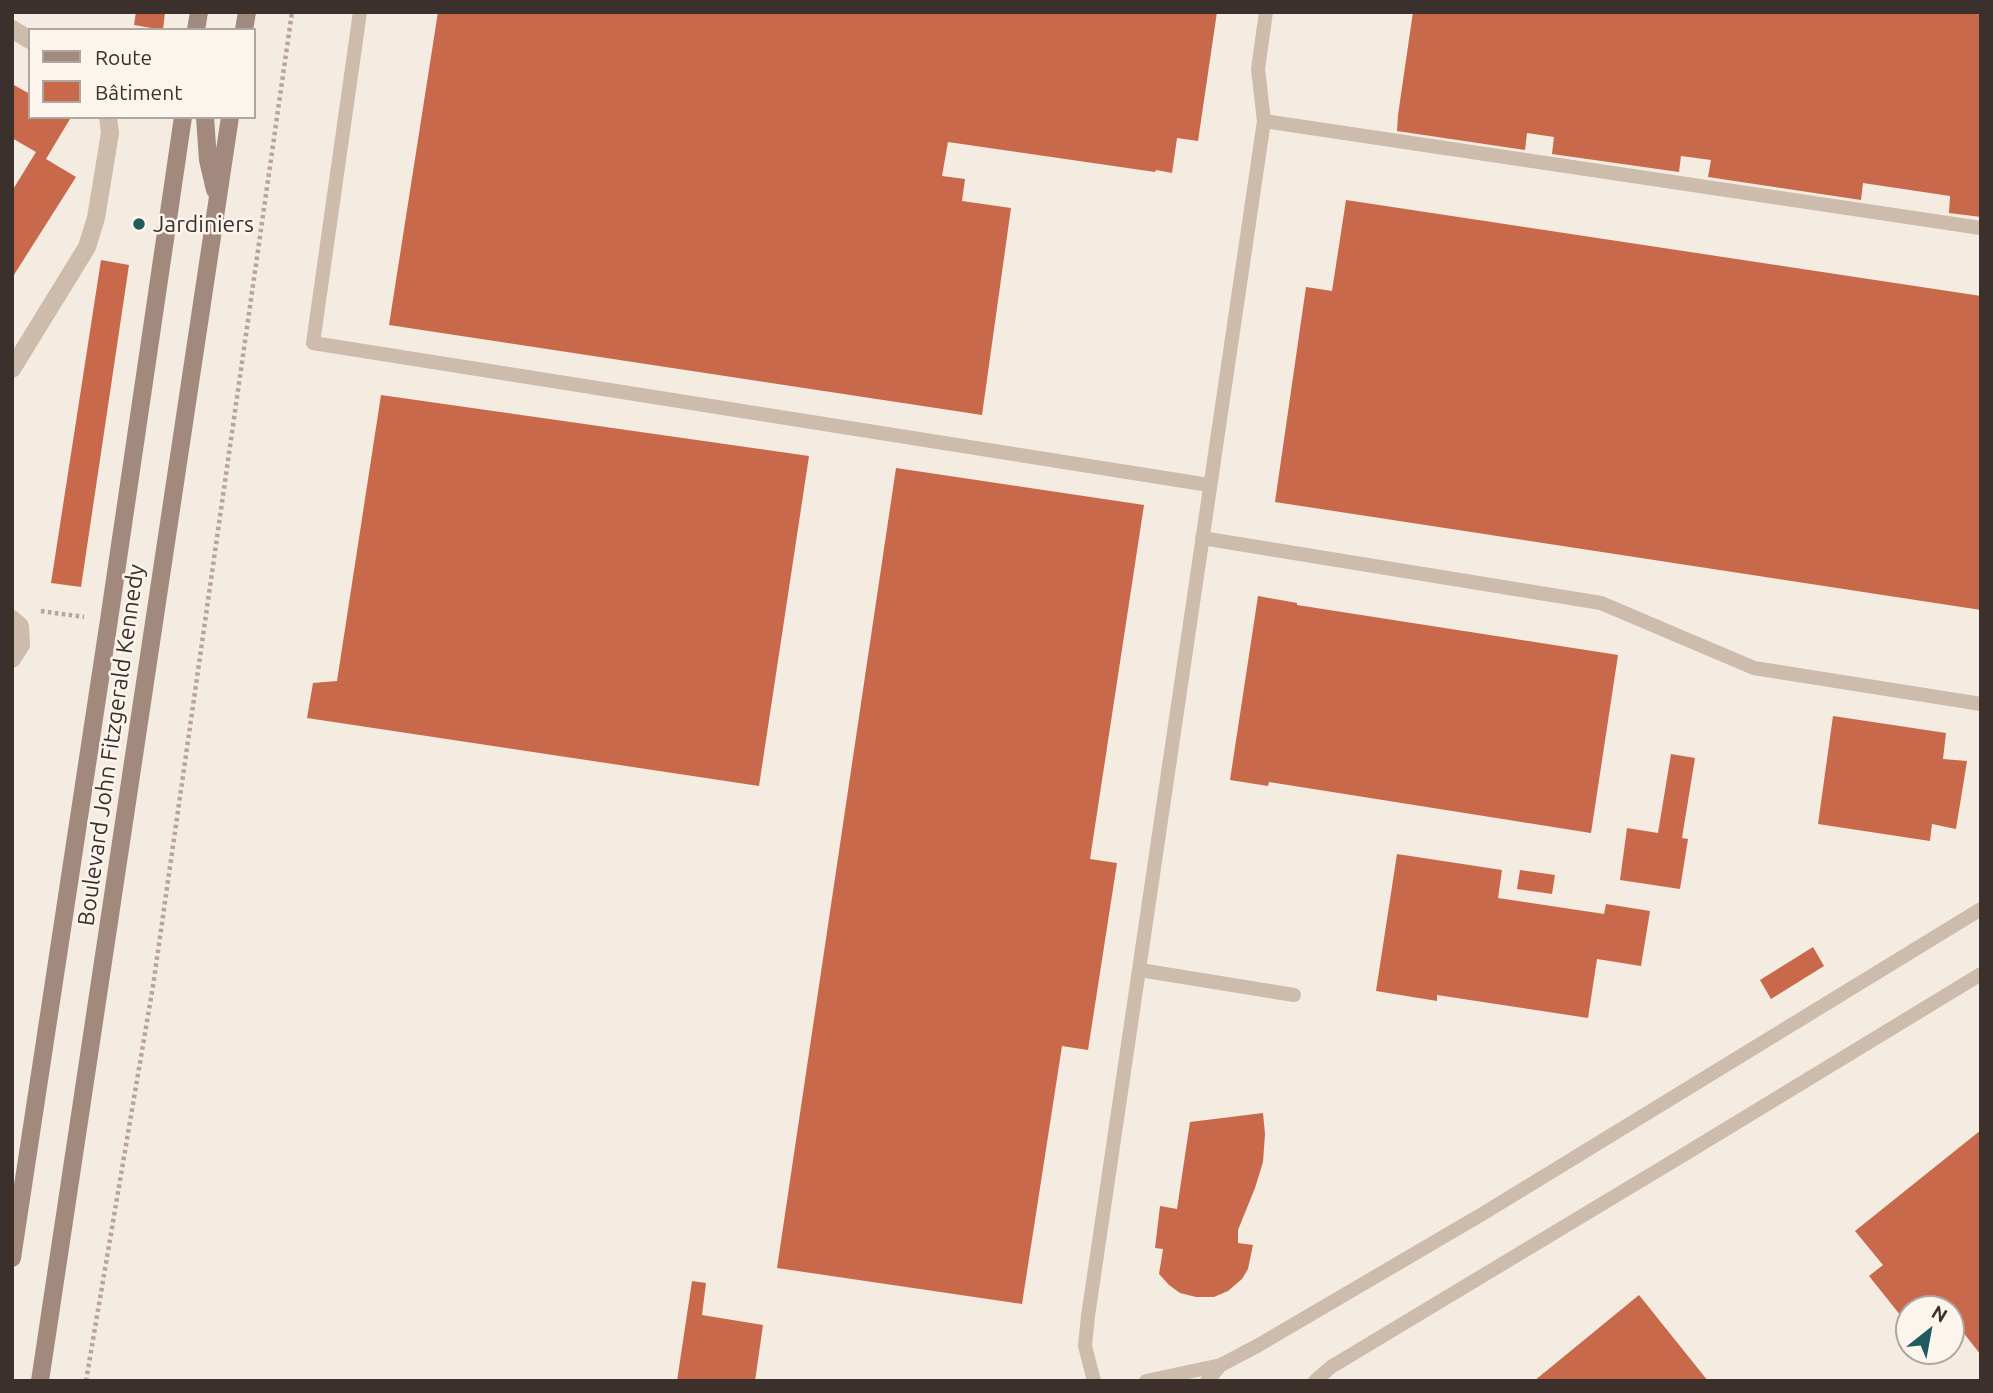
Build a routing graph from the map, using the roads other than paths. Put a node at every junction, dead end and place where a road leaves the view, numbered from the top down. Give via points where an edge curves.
1 (359, 12) edge
2 (1266, 12) edge
3 (12, 29) edge
4 (28, 39) edge
5 (108, 119) edge
6 (183, 119) edge
7 (205, 119) edge
8 (230, 119) edge
9 (1264, 121) junction
10 (217, 197) junction
11 (1981, 228) edge
12 (12, 369) edge
13 (1209, 485) junction
14 (1202, 538) junction
15 (12, 619) edge
16 (12, 659) edge
17 (1981, 704) edge
18 (1981, 909) edge
19 (1140, 970) junction
20 (1981, 974) edge
21 (1294, 995) dead end
22 (12, 1258) edge
23 (1221, 1365) junction
24 (40, 1381) edge
25 (1094, 1381) edge
26 (1146, 1381) edge
27 (1207, 1381) edge
28 (1315, 1381) edge

1 - 13 lane via 313,344
2 - 9 lane via 1258,69
3 - 4 street
5 - 12 street via 96,218 87,247
6 - 22 main road, Boulevard John Fitzgerald Kennedy
7 - 10 main road
8 - 10 main road, Boulevard John Fitzgerald Kennedy
9 - 11 lane
9 - 13 lane
10 - 24 main road, Boulevard John Fitzgerald Kennedy
13 - 14 lane
14 - 17 lane via 1601,603 1754,668
14 - 19 lane
15 - 16 street via 20,626 21,645
18 - 23 lane via 1484,1213
19 - 21 lane
19 - 25 lane via 1088,1317 1085,1346
20 - 28 lane via 1331,1367
23 - 26 lane
23 - 27 lane

